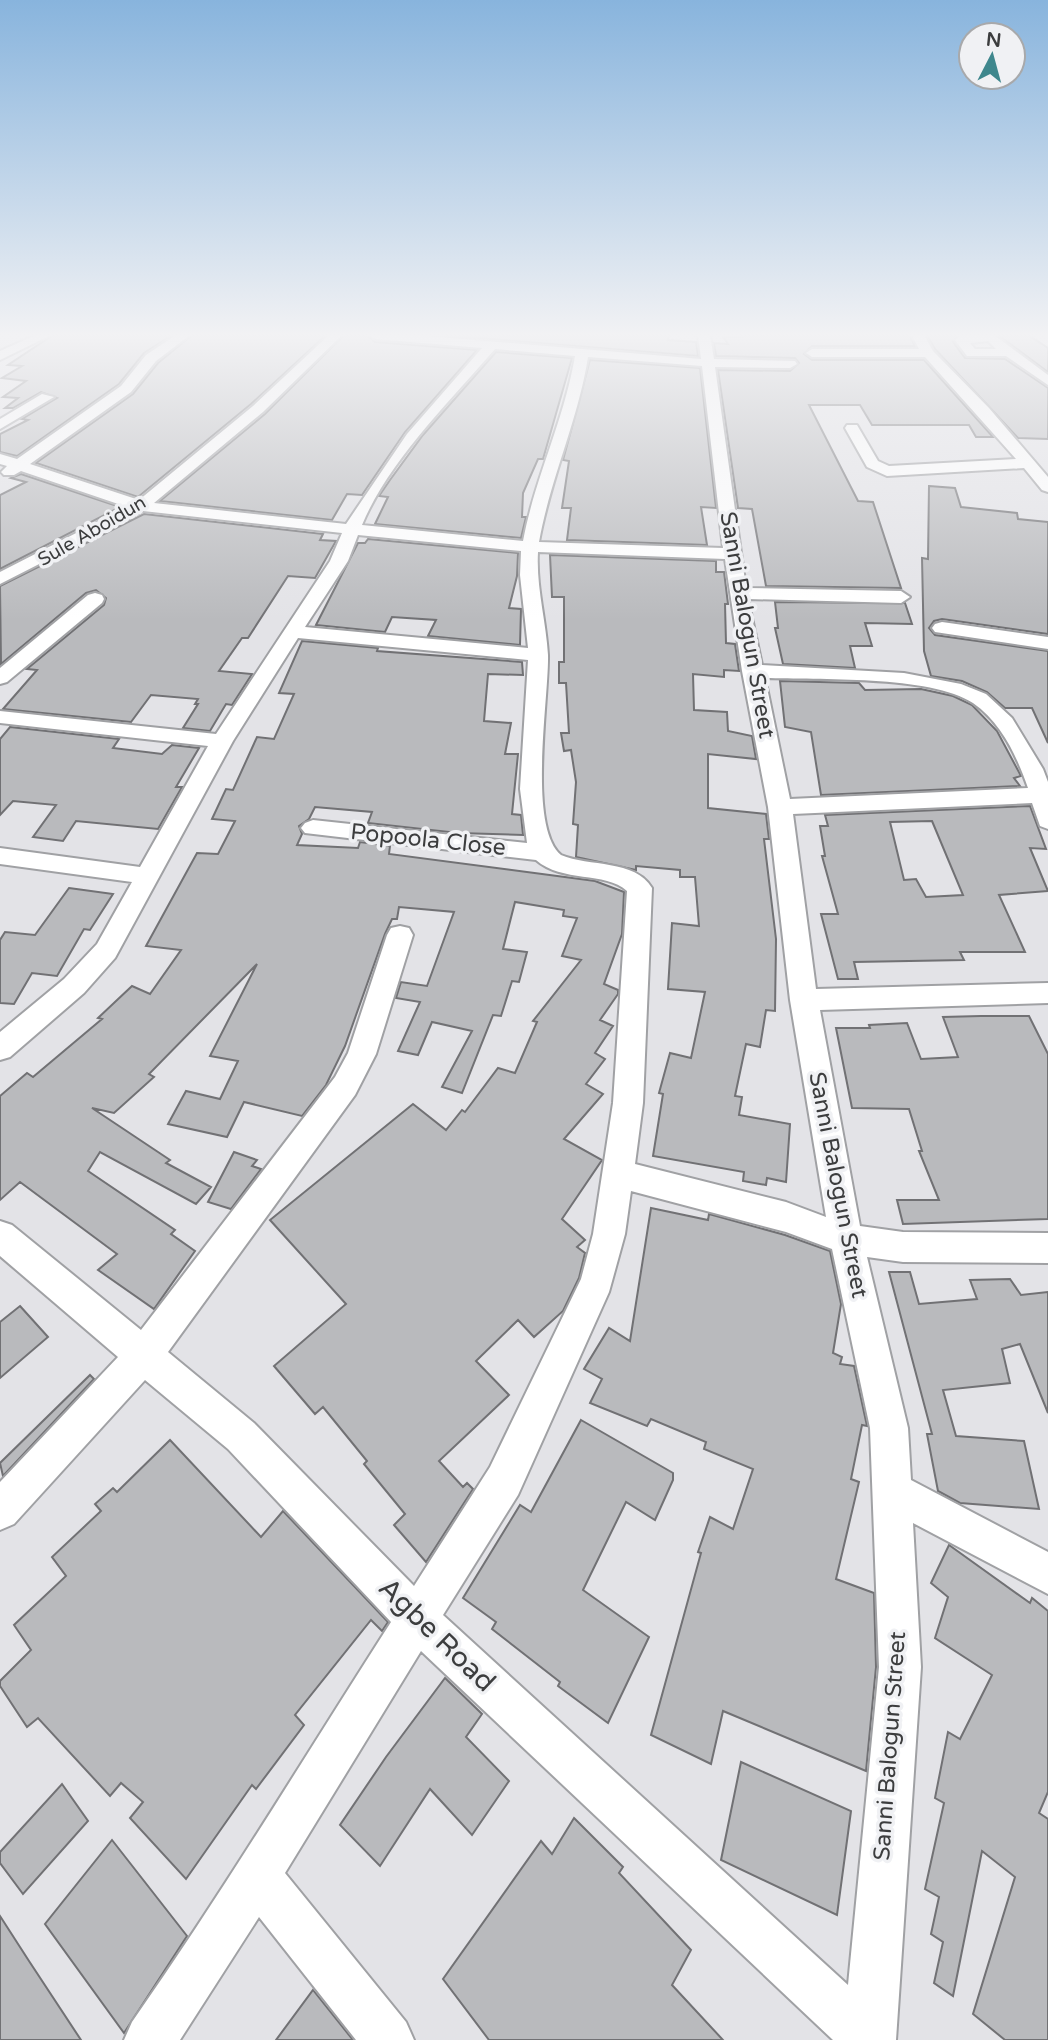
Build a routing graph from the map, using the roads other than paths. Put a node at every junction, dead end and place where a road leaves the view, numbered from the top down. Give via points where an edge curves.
1 (70, 430) edge
2 (232, 430) edge
3 (419, 430) edge
4 (565, 430) edge
5 (716, 430) edge
6 (853, 430) edge
7 (999, 430) edge
8 (0, 459) edge
9 (1025, 463) junction
10 (20, 467) junction
11 (0, 477) edge
12 (1048, 487) edge
13 (141, 506) junction
14 (354, 529) junction
15 (530, 547) junction
16 (733, 554) junction
17 (0, 579) edge
18 (738, 593) junction
19 (901, 597) dead end
20 (95, 598) dead end
21 (942, 628) dead end
22 (294, 632) junction
23 (1048, 643) edge
24 (538, 655) junction
25 (752, 671) junction
26 (0, 678) edge
27 (0, 717) edge
28 (222, 741) junction
29 (1020, 744) junction
30 (1048, 745) edge
31 (1042, 795) junction
32 (780, 807) junction
33 (1048, 821) edge
34 (313, 828) dead end
35 (543, 853) junction
36 (0, 856) edge
37 (148, 876) junction
38 (400, 935) dead end
39 (1048, 993) edge
40 (804, 1000) junction
41 (0, 1049) edge
42 (618, 1173) junction
43 (0, 1236) edge
44 (846, 1240) junction
45 (1048, 1248) edge
46 (144, 1355) junction
47 (894, 1492) junction
48 (0, 1510) edge
49 (1048, 1574) edge
50 (417, 1619) junction
51 (256, 1875) junction
52 (869, 2039) edge
53 (149, 2040) edge
54 (388, 2040) edge

1 - 10 street
2 - 13 street, Sule Aboidun
3 - 14 street via 372,492
4 - 15 street
5 - 16 street, Sanni Balogun Street
6 - 9 street via 872,464 887,471
7 - 9 street
8 - 10 street
9 - 12 street
10 - 11 street
10 - 13 street
13 - 14 street
13 - 17 street, Sule Aboidun
14 - 15 street
14 - 22 street
15 - 16 street
15 - 24 street via 530,598
16 - 18 street, Sanni Balogun Street
18 - 19 street
18 - 25 street, Sanni Balogun Street
20 - 26 street
21 - 23 street
22 - 24 street
22 - 28 street
24 - 35 street via 534,835
25 - 29 street via 937,682 977,696
25 - 32 street, Sanni Balogun Street
27 - 28 street
28 - 37 street
29 - 30 street
29 - 31 street
31 - 32 street
31 - 33 street
32 - 40 street, Sanni Balogun Street
34 - 35 street, Popoola Close
35 - 42 street, Popoola Close via 558,863 624,879 640,888 629,1090
36 - 37 street
37 - 41 street via 98,960
38 - 46 street via 362,1054 345,1086
39 - 40 street
40 - 44 street, Sanni Balogun Street
42 - 44 street via 786,1217
42 - 50 street via 597,1281 553,1380 504,1481
43 - 46 street, Agbe Road
44 - 45 street via 903,1247
44 - 47 street, Sanni Balogun Street via 889,1428
46 - 48 street
46 - 50 street, Agbe Road via 242,1436
47 - 49 street
47 - 52 street, Sanni Balogun Street via 900,1667
50 - 51 street
50 - 52 street, Agbe Road
51 - 53 street via 231,1922
51 - 54 street

